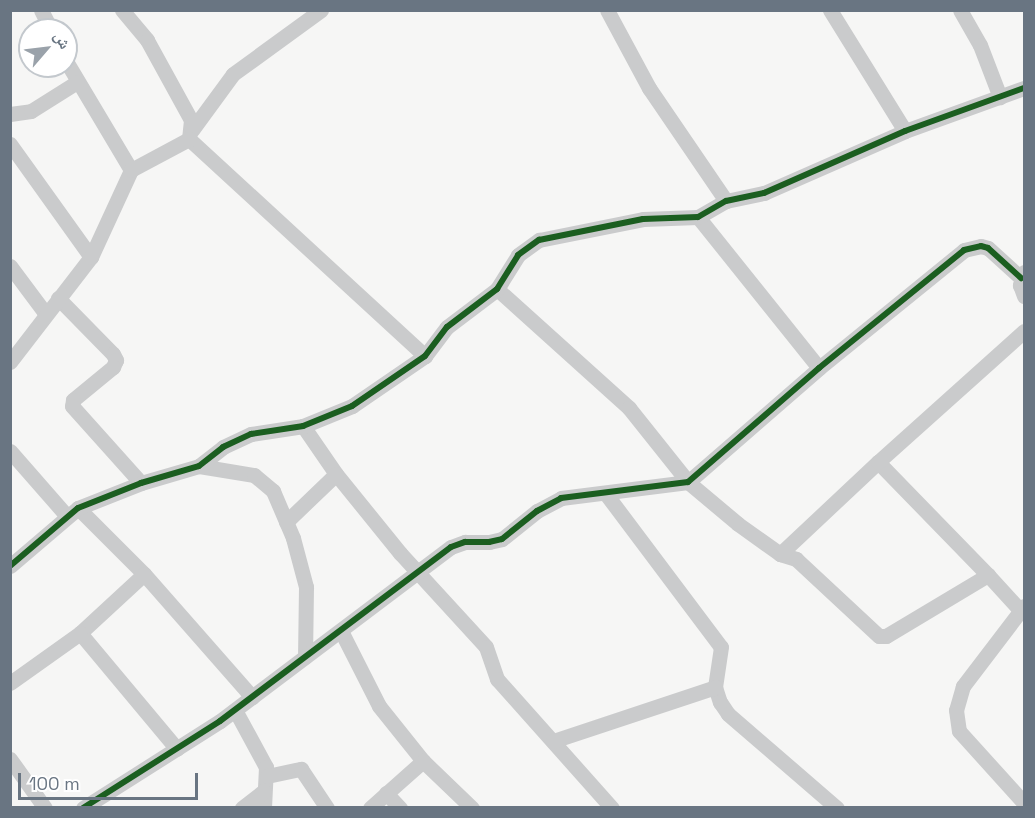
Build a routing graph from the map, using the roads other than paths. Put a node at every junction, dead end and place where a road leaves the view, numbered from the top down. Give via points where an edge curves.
1 (122, 10) edge
2 (321, 10) edge
3 (608, 10) edge
4 (830, 10) edge
5 (960, 10) edge
6 (74, 78) edge
7 (76, 82) junction
8 (1024, 88) edge
9 (1000, 97) junction
10 (10, 114) edge
11 (905, 131) junction
12 (190, 135) junction
13 (10, 144) edge
14 (130, 170) junction
15 (726, 201) junction
16 (698, 217) junction
17 (91, 257) junction
18 (10, 266) edge
19 (1023, 275) edge
20 (497, 289) junction
21 (1024, 296) edge
22 (58, 298) junction
23 (45, 313) junction
24 (1024, 331) edge
25 (425, 356) junction
26 (10, 362) edge
27 (819, 368) junction
28 (303, 426) junction
29 (10, 451) edge
30 (878, 462) junction
31 (199, 466) junction
32 (336, 474) junction
33 (688, 482) junction
34 (141, 483) junction
35 (606, 494) junction
36 (72, 511) junction
37 (286, 522) junction
38 (780, 554) junction
39 (10, 566) edge
40 (417, 572) junction
41 (144, 574) junction
42 (988, 575) junction
43 (1022, 608) edge
44 (341, 631) junction
45 (80, 633) junction
46 (304, 657) junction
47 (10, 683) edge
48 (715, 687) junction
49 (252, 697) junction
50 (235, 710) junction
51 (553, 741) junction
52 (177, 749) junction
53 (10, 759) edge
54 (423, 761) junction
55 (266, 783) junction
56 (387, 793) junction
57 (1024, 803) edge
58 (45, 807) edge
59 (83, 807) edge
60 (242, 807) edge
61 (264, 807) edge
62 (327, 807) edge
63 (370, 807) edge
64 (400, 807) edge
65 (472, 807) edge
66 (612, 807) edge
67 (837, 807) edge

1 - 12 street via 147,40 191,120
2 - 12 street via 233,74
3 - 15 street via 650,88
4 - 11 street
5 - 9 street via 980,45
6 - 7 street
7 - 10 street via 31,111
7 - 14 street
8 - 9 street
9 - 11 street
11 - 15 street via 764,193
12 - 14 street
12 - 25 street
13 - 17 street
14 - 17 street
15 - 16 street
16 - 20 street via 643,219 539,240 518,255
16 - 27 street
17 - 22 street
18 - 23 street
19 - 21 street via 1020,285
19 - 27 street via 988,248 964,250
20 - 25 street via 447,327
20 - 33 street via 629,408
22 - 23 street
22 - 34 street via 116,360 73,400 72,406
23 - 26 street
24 - 30 street
25 - 28 street via 352,406
27 - 33 street
28 - 31 street via 251,434 223,447
28 - 32 street
29 - 36 street
30 - 38 street
30 - 42 street
31 - 34 street
31 - 37 street via 254,474 273,491
32 - 37 street
32 - 40 street
33 - 35 street via 626,488
33 - 38 street
34 - 36 street
35 - 40 street via 561,498 537,511 502,539 458,544
35 - 48 street via 721,647
36 - 39 street
36 - 41 street
37 - 46 street via 306,587
38 - 42 street via 796,559 879,636 886,636
40 - 44 street
40 - 51 street via 486,647 497,679
41 - 45 street
41 - 49 street
42 - 43 street
43 - 57 street via 963,686 956,710 959,731
44 - 46 street
44 - 54 street via 380,706
45 - 47 street
45 - 52 street
46 - 49 street
48 - 51 street
48 - 67 street via 728,714
49 - 50 street
50 - 52 street
50 - 55 street via 261,758
51 - 66 street
52 - 59 street
53 - 58 street
54 - 56 street
54 - 65 street
55 - 60 street
55 - 61 street
55 - 62 street via 301,769
56 - 63 street
56 - 64 street

